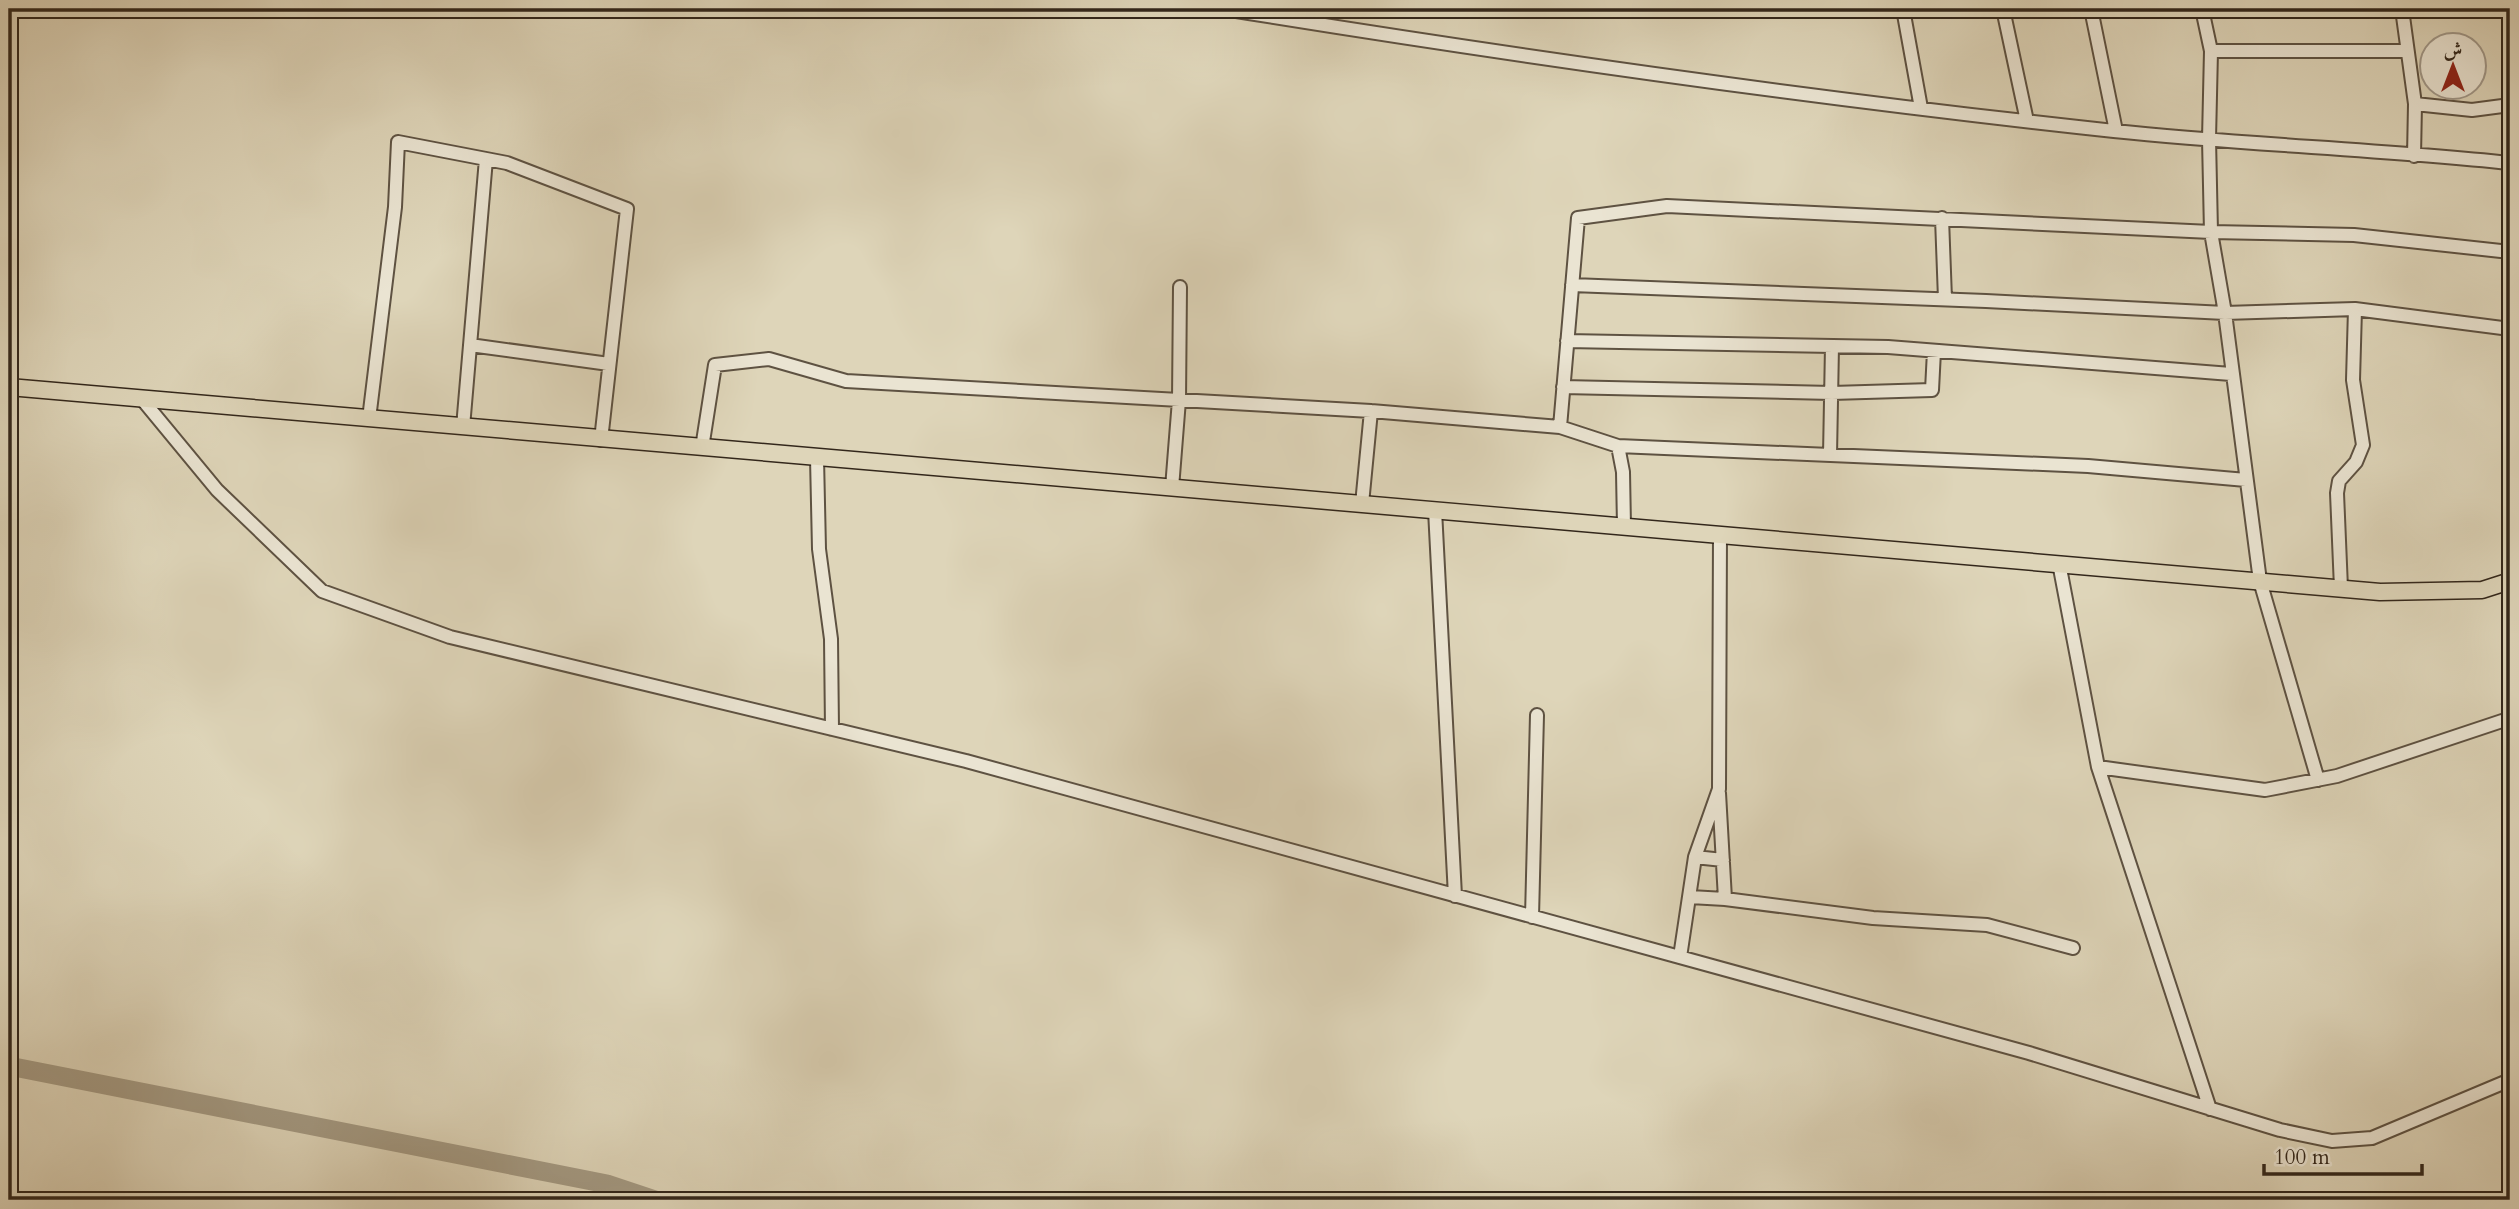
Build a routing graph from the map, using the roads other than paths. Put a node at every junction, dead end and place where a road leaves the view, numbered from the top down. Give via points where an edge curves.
1 (1224, 9) edge
2 (1903, 9) edge
3 (2003, 9) edge
4 (2091, 9) edge
5 (2202, 9) edge
6 (2402, 9) edge
7 (2211, 51) junction
8 (2407, 51) junction
9 (2415, 104) junction
10 (2510, 105) edge
11 (1921, 108) junction
12 (2027, 121) junction
13 (2116, 131) junction
14 (2209, 139) junction
15 (2414, 156) junction
16 (486, 159) junction
17 (2510, 163) edge
18 (1942, 218) junction
19 (2211, 232) junction
20 (2510, 252) edge
21 (1572, 285) junction
22 (1181, 287) dead end
23 (1945, 299) junction
24 (2355, 309) junction
25 (2225, 313) junction
26 (2510, 329) edge
27 (1567, 341) junction
28 (470, 345) junction
29 (1832, 346) junction
30 (1934, 351) junction
31 (609, 364) junction
32 (2231, 374) junction
33 (9, 387) edge
34 (1563, 387) junction
35 (1832, 393) junction
36 (141, 398) junction
37 (1179, 400) junction
38 (1371, 411) junction
39 (369, 419) junction
40 (463, 427) junction
41 (1560, 427) junction
42 (601, 440) junction
43 (1618, 446) junction
44 (702, 449) junction
45 (1830, 456) junction
46 (817, 458) junction
47 (2246, 480) junction
48 (1172, 488) junction
49 (1362, 504) junction
50 (1435, 510) junction
51 (1624, 526) junction
52 (1720, 534) junction
53 (2059, 563) junction
54 (2260, 581) junction
55 (2510, 581) edge
56 (2341, 588) junction
57 (1537, 715) dead end
58 (2510, 720) edge
59 (832, 729) junction
60 (2098, 766) junction
61 (2318, 780) junction
62 (1719, 789) junction
63 (1695, 857) junction
64 (1723, 860) junction
65 (1455, 895) junction
66 (1690, 897) junction
67 (1725, 899) junction
68 (1532, 917) junction
69 (2073, 948) dead end
70 (1680, 957) junction
71 (2510, 1080) edge
72 (2210, 1109) junction

1 - 11 street
2 - 11 street
3 - 12 street
4 - 13 street
5 - 7 street
6 - 8 street
7 - 8 street
7 - 14 street
8 - 9 street
9 - 10 street via 2472,110
9 - 15 street
11 - 12 street
12 - 13 street
13 - 14 street
14 - 15 street
14 - 19 street
15 - 17 street
16 - 28 street
16 - 31 street via 627,209
16 - 39 street via 398,142 395,208
18 - 19 street
18 - 21 street via 1668,206 1578,218
18 - 23 street
19 - 20 street via 2354,235
19 - 25 street
21 - 23 street
21 - 27 street
22 - 37 street
23 - 25 street
24 - 25 street
24 - 26 street
24 - 56 street via 2353,380 2363,445 2356,462 2339,481 2337,493
25 - 32 street
27 - 29 street
27 - 34 street
28 - 31 street
28 - 40 street
29 - 30 street
29 - 35 street
30 - 32 street
30 - 35 street via 1932,390
31 - 42 street
32 - 47 street
33 - 36 main road
34 - 35 street
34 - 41 street
35 - 45 street
36 - 39 main road
36 - 59 street via 216,490 322,591 450,637
37 - 38 street
37 - 44 street via 846,380 769,359 715,365
37 - 48 street
38 - 41 street
38 - 49 street
39 - 40 main road
40 - 42 main road
41 - 43 street
42 - 44 main road
43 - 45 street
43 - 51 street
44 - 46 main road
45 - 47 street via 2088,466
46 - 48 main road
46 - 59 street via 819,549 831,639
47 - 54 street
48 - 49 main road
49 - 50 main road
50 - 51 main road
50 - 65 street
51 - 52 main road
52 - 53 main road
52 - 62 street
53 - 54 main road
53 - 60 street
54 - 56 main road
54 - 61 street
55 - 56 main road via 2482,590 2450,592
57 - 68 street
58 - 61 street
59 - 65 street via 966,761
60 - 61 street via 2265,790
60 - 72 street
62 - 63 street
62 - 64 street
63 - 64 street
63 - 66 street
64 - 67 street
65 - 68 street
66 - 67 street
66 - 70 street
67 - 69 street via 1873,918 1987,925
68 - 70 street
70 - 72 street via 2029,1053
71 - 72 street via 2372,1138 2332,1141

